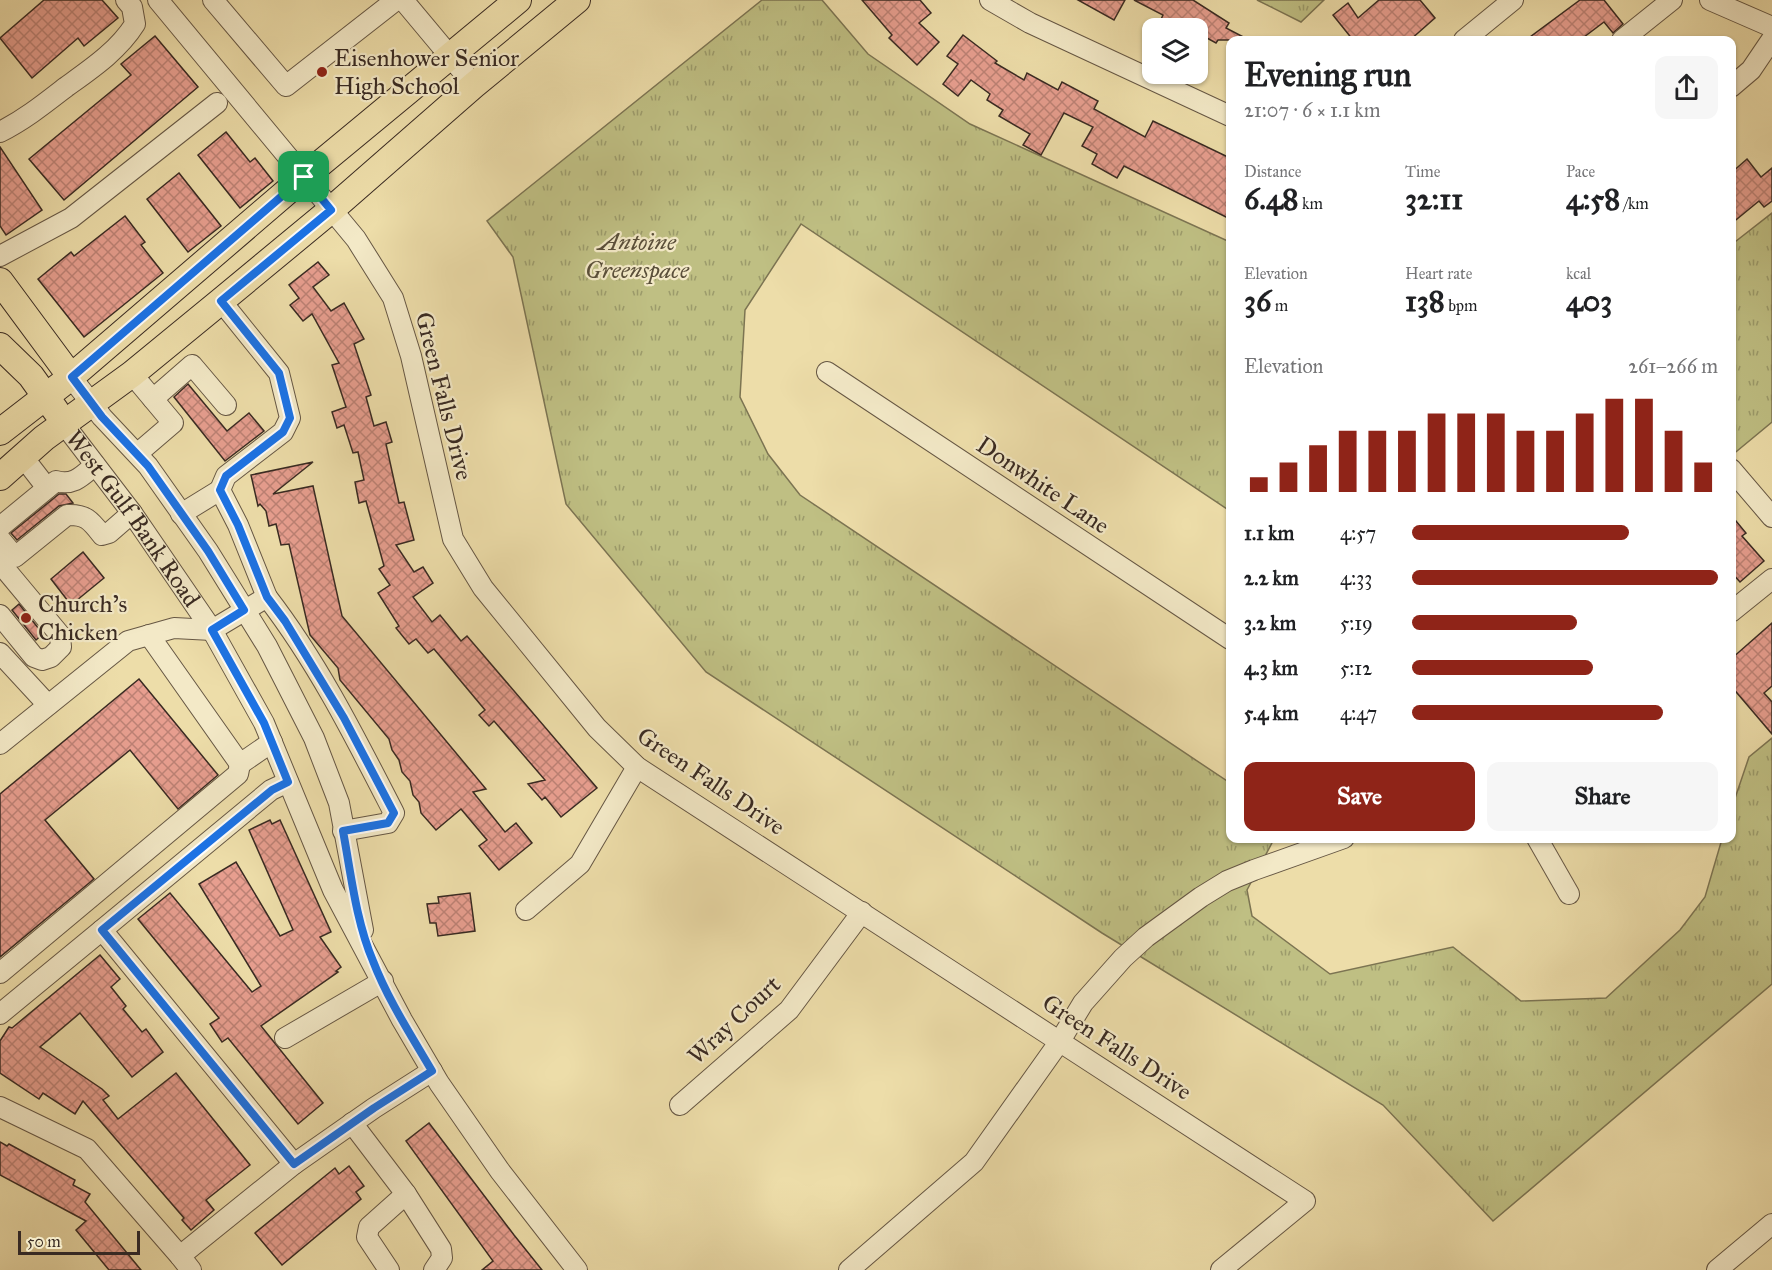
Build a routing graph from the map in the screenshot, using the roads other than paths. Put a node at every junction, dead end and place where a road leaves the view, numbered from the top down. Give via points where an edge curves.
1 (126, 0) edge
2 (158, 0) edge
3 (213, 0) edge
4 (396, 0) edge
5 (403, 0) edge
6 (518, 0) edge
7 (577, 0) edge
8 (990, 0) edge
9 (1513, 0) edge
10 (1672, 0) edge
11 (1710, 0) edge
12 (1772, 27) edge
13 (1469, 36) edge
14 (1627, 36) edge
15 (1772, 39) edge
16 (451, 57) junction
17 (1736, 83) edge
18 (474, 85) junction
19 (218, 103) dead end
20 (1226, 114) edge
21 (0, 132) edge
22 (304, 177) junction
23 (331, 210) junction
24 (0, 256) edge
25 (0, 281) edge
26 (221, 301) junction
27 (2, 353) edge
28 (827, 372) dead end
29 (132, 374) junction
30 (72, 377) junction
31 (47, 396) junction
32 (153, 399) junction
33 (91, 404) junction
34 (226, 405) dead end
35 (64, 424) junction
36 (0, 432) edge
37 (138, 453) junction
38 (23, 457) junction
39 (95, 465) junction
40 (1736, 475) edge
41 (0, 477) edge
42 (47, 488) junction
43 (220, 490) junction
44 (132, 513) junction
45 (181, 514) junction
46 (1772, 518) edge
47 (1, 528) edge
48 (4, 576) edge
49 (1772, 579) edge
50 (267, 597) junction
51 (1736, 608) edge
52 (244, 610) junction
53 (0, 615) edge
54 (212, 630) junction
55 (149, 635) junction
56 (1226, 636) edge
57 (0, 653) edge
58 (48, 705) junction
59 (2, 737) edge
60 (272, 742) junction
61 (240, 764) junction
62 (637, 767) junction
63 (288, 782) junction
64 (343, 831) junction
65 (1330, 843) edge
66 (1540, 843) edge
67 (1569, 894) dead end
68 (526, 910) dead end
69 (862, 912) junction
70 (102, 930) junction
71 (373, 962) junction
72 (0, 973) edge
73 (383, 981) junction
74 (0, 1014) edge
75 (285, 1038) dead end
76 (1060, 1041) junction
77 (432, 1071) junction
78 (680, 1105) dead end
79 (0, 1107) edge
80 (352, 1123) junction
81 (294, 1164) junction
82 (406, 1194) junction
83 (1772, 1224) edge
84 (185, 1263) edge
85 (389, 1270) edge
86 (434, 1270) edge
87 (577, 1270) edge
88 (849, 1270) edge
89 (1221, 1270) edge
90 (1717, 1270) edge

1 - 21 street via 135,24 125,40 20,122
2 - 22 street, Green Falls Drive
3 - 4 street via 286,86
5 - 16 street
6 - 16 main road
7 - 18 main road
8 - 20 street via 1030,23
9 - 13 street
10 - 14 street
11 - 12 street
15 - 17 street via 1751,70
16 - 18 street
16 - 22 main road
18 - 23 main road
19 - 24 street via 71,218
22 - 23 street, Green Falls Drive
22 - 30 main road
23 - 26 main road
23 - 62 street, Green Falls Drive via 356,239 393,298 411,356 453,540 483,588 597,728
25 - 30 main road, West Gulf Bank Road
26 - 29 main road
26 - 43 street via 279,373 290,418 283,432 226,476
27 - 31 main road, West Gulf Bank Road via 32,376
28 - 56 street, Donwhite Lane
29 - 32 street
29 - 33 main road
30 - 31 main road
30 - 33 street, West Gulf Bank Road
31 - 35 main road, West Gulf Bank Road
31 - 36 main road
32 - 34 street via 192,365
32 - 37 street via 173,423
33 - 35 main road
33 - 37 street, West Gulf Bank Road
35 - 38 main road
35 - 39 street, West Gulf Bank Road
37 - 45 street, West Gulf Bank Road
38 - 41 main road
38 - 42 street
39 - 42 street via 74,482 56,480
39 - 44 street, West Gulf Bank Road
40 - 46 street
42 - 47 street
43 - 45 street
43 - 50 street
44 - 47 street via 102,535 90,520 78,514 67,515 15,557
44 - 54 street, West Gulf Bank Road
45 - 52 street, West Gulf Bank Road
48 - 53 street via 60,635 61,647 51,657 34,657
49 - 51 street
50 - 52 street
50 - 64 street via 344,718 394,813 388,823
52 - 54 street
52 - 64 street, West Gulf Bank Road via 314,738 339,803
54 - 55 street via 174,628
54 - 60 street, West Gulf Bank Road
55 - 58 street via 128,641
55 - 61 street
57 - 58 street
58 - 59 street
60 - 61 street
60 - 63 street, West Gulf Bank Road
61 - 72 street via 238,774
62 - 68 street via 580,864
62 - 69 street, Green Falls Drive
63 - 70 street via 272,790
63 - 71 street, West Gulf Bank Road via 333,890
64 - 71 street, West Gulf Bank Road via 362,929
65 - 76 street via 1227,881 1172,916 1102,979
66 - 67 street
69 - 76 street, Green Falls Drive
69 - 78 street, Wray Court via 789,1010
70 - 74 street
70 - 81 street
71 - 73 street, West Gulf Bank Road
73 - 75 street
73 - 77 street, West Gulf Bank Road
76 - 88 street via 974,1162
76 - 89 street, Green Falls Drive via 1305,1201
77 - 80 street
77 - 87 street, West Gulf Bank Road via 500,1171
79 - 84 street via 87,1149
80 - 81 street
80 - 82 street
81 - 84 street
82 - 85 street via 369,1227 367,1237
82 - 86 street via 441,1249 442,1258
83 - 90 street

